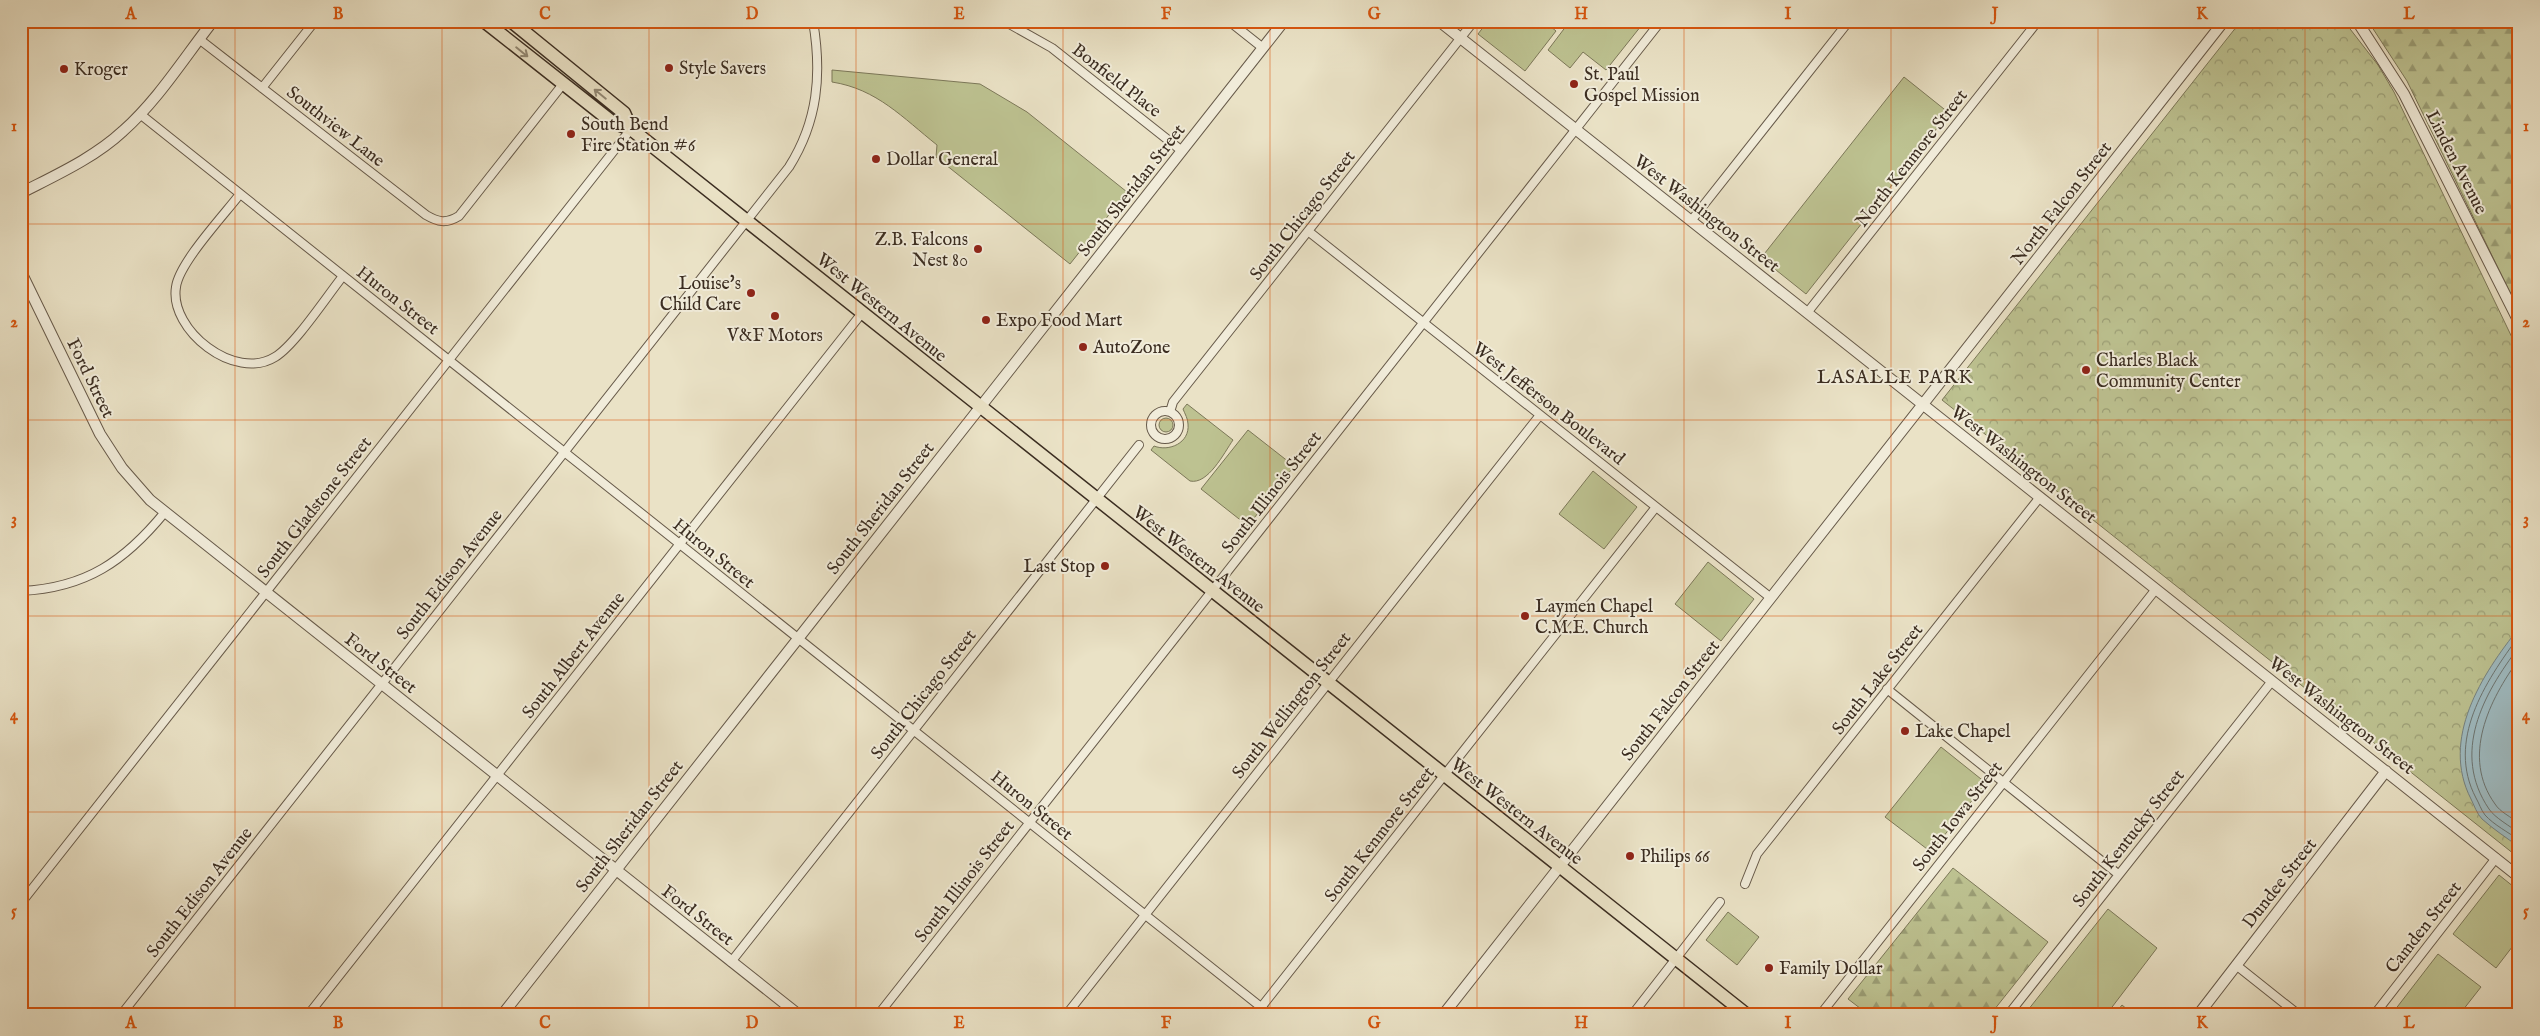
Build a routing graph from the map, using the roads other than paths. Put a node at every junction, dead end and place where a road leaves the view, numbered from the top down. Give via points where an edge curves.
1 (213, 21) edge
2 (315, 21) edge
3 (484, 21) edge
4 (511, 21) edge
5 (813, 21) edge
6 (1004, 21) edge
7 (1229, 21) edge
8 (1284, 21) edge
9 (1439, 21) edge
10 (1474, 21) edge
11 (1661, 21) edge
12 (1849, 21) edge
13 (2038, 21) edge
14 (2224, 21) edge
15 (2357, 21) edge
16 (1461, 38) junction
17 (199, 39) junction
18 (1262, 48) junction
19 (563, 84) junction
20 (262, 88) junction
21 (140, 114) junction
22 (631, 129) junction
23 (1575, 130) junction
24 (1182, 151) junction
25 (21, 193) edge
26 (240, 194) junction
27 (1691, 221) junction
28 (746, 222) junction
29 (1308, 231) junction
30 (21, 272) edge
31 (343, 276) junction
32 (862, 313) junction
33 (1807, 313) junction
34 (2519, 322) edge
35 (1424, 323) junction
36 (448, 359) junction
37 (1923, 405) junction
38 (980, 407) junction
39 (1170, 412) dead end
40 (1540, 415) junction
41 (1139, 445) dead end
42 (564, 453) junction
43 (2040, 497) junction
44 (1096, 500) junction
45 (1656, 507) junction
46 (165, 512) junction
47 (679, 544) junction
48 (2156, 588) junction
49 (21, 591) edge
50 (1212, 591) junction
51 (266, 593) junction
52 (1771, 598) junction
53 (798, 639) junction
54 (2272, 681) junction
55 (382, 683) junction
56 (1328, 683) junction
57 (1888, 689) junction
58 (914, 730) junction
59 (2386, 771) junction
60 (497, 775) junction
61 (1444, 775) junction
62 (2004, 781) junction
63 (1029, 823) junction
64 (2496, 858) junction
65 (1559, 867) junction
66 (616, 870) junction
67 (2118, 874) junction
68 (2519, 876) edge
69 (1745, 884) dead end
70 (1720, 902) dead end
71 (21, 903) edge
72 (1145, 915) junction
73 (1676, 959) junction
74 (731, 962) junction
75 (2236, 965) junction
76 (1261, 1007) junction
77 (121, 1015) edge
78 (308, 1015) edge
79 (502, 1015) edge
80 (799, 1015) edge
81 (878, 1015) edge
82 (1066, 1015) edge
83 (1255, 1015) edge
84 (1271, 1015) edge
85 (1443, 1015) edge
86 (1632, 1015) edge
87 (1747, 1015) edge
88 (1820, 1015) edge
89 (2008, 1015) edge
90 (2198, 1015) edge
91 (2299, 1015) edge
92 (2374, 1015) edge

1 - 17 street
2 - 20 street
3 -> 19 main road, West Western Avenue
22 -> 4 main road, West Western Avenue via 624,113
5 - 28 street, South Edison Avenue via 819,70 818,92 809,129 789,167
6 - 24 street, Bonfield Place via 1052,48
7 - 18 street
8 - 18 street, South Sheridan Street
9 - 16 street, West Washington Street
10 - 16 street, South Chicago Street
11 - 23 street, South Illinois Street
12 - 27 street
13 - 33 street, North Kenmore Street
14 - 37 street, North Falcon Street
15 - 34 street, Linden Avenue via 2404,94
16 - 23 street, West Washington Street
16 - 29 street, South Chicago Street
17 - 20 street, Southview Lane
17 - 21 street
18 - 24 street, South Sheridan Street
19 - 20 street, Southview Lane via 459,216 449,222 440,222 426,215
19 - 22 main road, West Western Avenue via 612,122
21 - 25 street via 93,154
21 - 26 street, Huron Street
22 - 28 main road, West Western Avenue
22 - 36 street, South Gladstone Street
23 - 27 street, West Washington Street
23 - 35 street, South Illinois Street
24 - 38 street, South Sheridan Street
26 - 31 street, Huron Street
26 - 31 street via 183,268 176,286 176,306 182,320 192,333 218,354 247,364 258,364 276,357
27 - 33 street, West Washington Street
28 - 32 main road, West Western Avenue
28 - 42 street, South Edison Avenue
29 - 35 street, West Jefferson Boulevard
29 - 39 street, South Chicago Street via 1174,402
30 - 46 street, Ford Street via 110,453 134,483
31 - 36 street, Huron Street
32 - 38 main road, West Western Avenue
32 - 47 street, South Albert Avenue
33 - 37 street, West Washington Street
35 - 40 street, West Jefferson Boulevard
35 - 50 street, South Illinois Street
36 - 42 street, Huron Street
36 - 51 street, South Gladstone Street
37 - 43 street, West Washington Street
37 - 52 street, South Falcon Street
38 - 44 main road, West Western Avenue
38 - 53 street, South Sheridan Street
40 - 45 street, West Jefferson Boulevard
40 - 56 street, South Wellington Street
41 - 44 street, South Chicago Street
42 - 47 street, Huron Street
42 - 55 street, South Edison Avenue
43 - 48 street, West Washington Street
43 - 57 street, South Lake Street
44 - 50 main road, West Western Avenue
44 - 58 street, South Chicago Street
45 - 52 street, West Jefferson Boulevard
45 - 61 street, South Kenmore Street
46 - 49 street via 133,548 104,569 62,586
46 - 51 street, Ford Street
47 - 53 street, Huron Street
47 - 60 street, South Albert Avenue
48 - 54 street, West Washington Street
48 - 62 street, South Iowa Street
50 - 56 main road, West Western Avenue
50 - 63 street, South Illinois Street
51 - 55 street, Ford Street
51 - 71 street, South Gladstone Street
52 - 65 street, South Falcon Street
53 - 58 street, Huron Street
53 - 66 street, South Sheridan Street
54 - 59 street, West Washington Street
54 - 67 street, South Kentucky Street
55 - 60 street, Ford Street
55 - 77 street, South Edison Avenue
56 - 61 main road, West Western Avenue
56 - 72 street, South Wellington Street
57 - 62 street
57 - 69 street, South Lake Street via 1757,854
58 - 63 street, Huron Street
58 - 74 street, South Chicago Street
59 - 64 street, West Washington Street
59 - 75 street, Dundee Street
60 - 66 street, Ford Street
60 - 78 street, South Albert Avenue
61 - 65 main road, West Western Avenue
61 - 76 street, South Kenmore Street
62 - 67 street
62 - 88 street, South Iowa Street
63 - 72 street, Huron Street
63 - 81 street, South Illinois Street
64 - 68 street, West Washington Street
64 - 92 street, Camden Street
65 - 73 main road, West Western Avenue
65 - 85 street, South Falcon Street
66 - 74 street, Ford Street
66 - 79 street, South Sheridan Street
67 - 89 street, South Kentucky Street
70 - 73 street
72 - 76 street, Huron Street
72 - 82 street, South Wellington Street
73 - 86 street
73 - 87 main road, West Western Avenue
74 - 80 street, Ford Street
75 - 90 street, Dundee Street
75 - 91 street
76 - 83 street, South Kenmore Street
76 - 84 street, Huron Street

